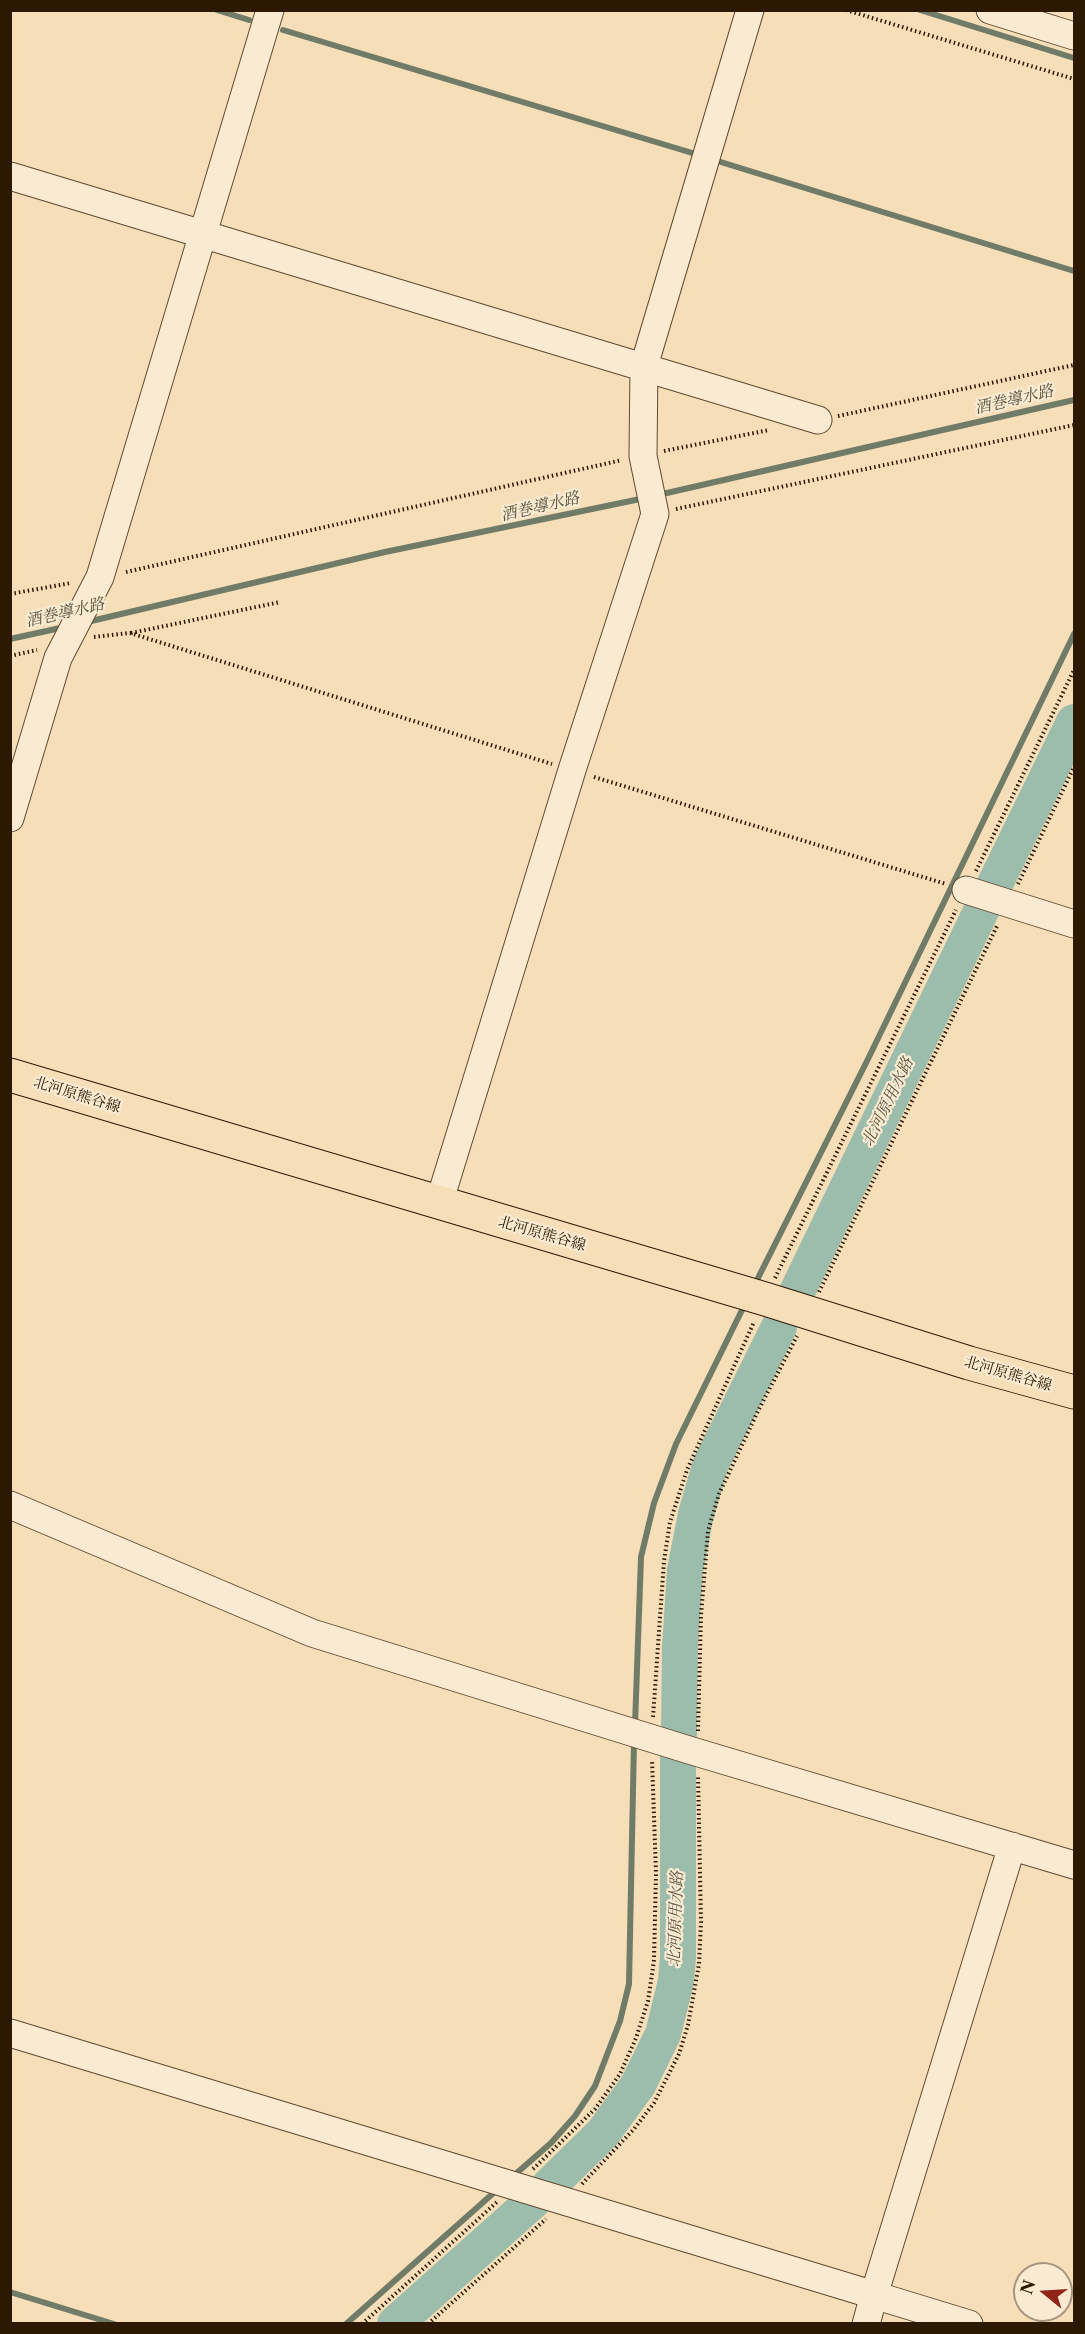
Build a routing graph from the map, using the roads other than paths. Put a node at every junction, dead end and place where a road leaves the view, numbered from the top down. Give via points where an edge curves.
1 (270, 10) edge
2 (750, 10) edge
3 (990, 10) edge
4 (1074, 36) edge
5 (10, 176) edge
6 (202, 233) junction
7 (644, 366) junction
8 (818, 420) road end
9 (10, 819) edge
10 (966, 890) road end
11 (1074, 924) edge
12 (10, 1075) edge
13 (439, 1203) junction
14 (1074, 1392) edge
15 (10, 1505) edge
16 (1012, 1846) junction
17 (1074, 1865) edge
18 (10, 2033) edge
19 (874, 2295) junction
20 (866, 2324) edge
21 (969, 2324) edge

1 - 6 street
2 - 7 street
3 - 4 street
5 - 6 street
6 - 7 street
6 - 9 street via 100,577 58,658
7 - 8 street
7 - 13 street via 645,467 655,514
10 - 11 street
12 - 13 main road, 北河原熊谷線
13 - 14 main road, 北河原熊谷線
15 - 16 street via 312,1633
16 - 17 street
16 - 19 street
18 - 19 street
19 - 20 street
19 - 21 street

